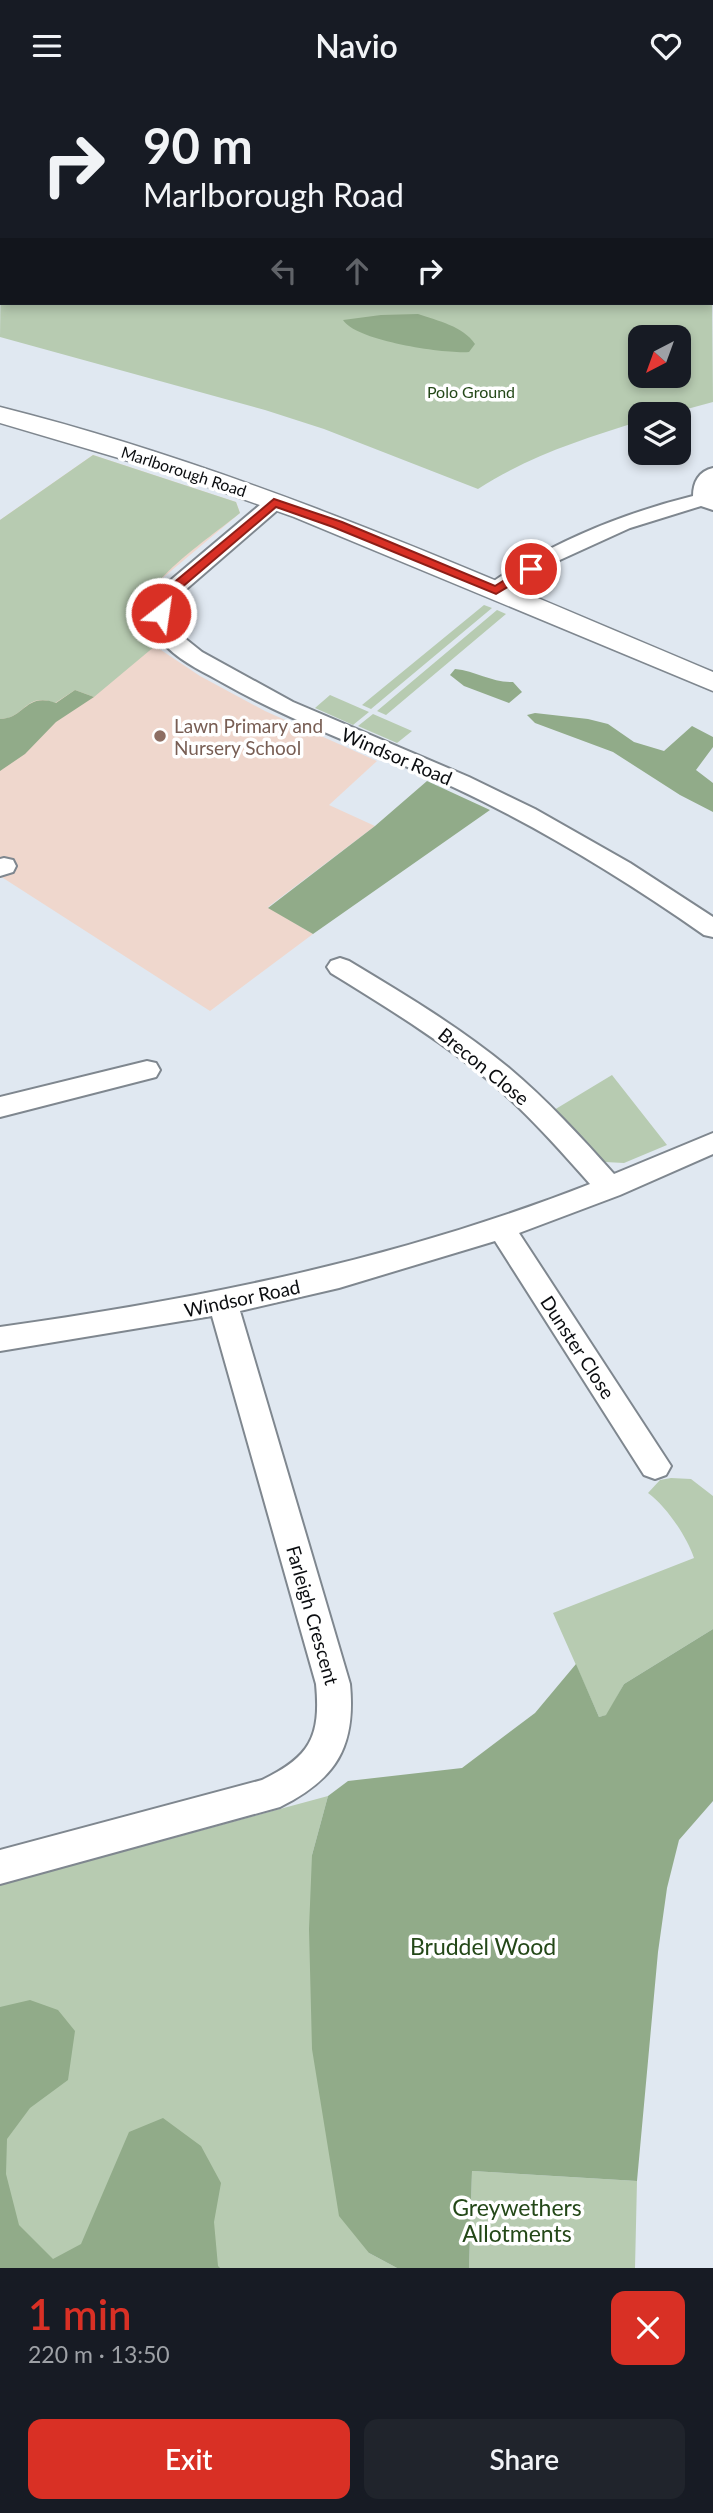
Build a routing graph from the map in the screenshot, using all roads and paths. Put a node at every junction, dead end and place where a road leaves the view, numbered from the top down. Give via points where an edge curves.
1 (0, 415) edge
2 (713, 474) edge
3 (709, 501) edge
4 (274, 503) junction
5 (496, 590) junction
6 (713, 682) edge
7 (713, 929) edge
8 (340, 967) dead end
9 (147, 1070) dead end
10 (0, 1107) edge
11 (713, 1143) edge
12 (610, 1188) junction
13 (501, 1228) junction
14 (223, 1303) junction
15 (0, 1339) edge
16 (654, 1466) dead end
17 (0, 1867) edge

1 - 4 main road, Marlborough Road via 175,466
2 - 3 street via 703,488
3 - 5 street via 631,521
4 - 5 main road, Marlborough Road
4 - 7 street, Windsor Road via 167,595 161,613 172,640 281,705 461,783 571,838
5 - 6 main road, Marlborough Road
8 - 12 street, Brecon Close via 434,1026 501,1076 559,1130
9 - 10 street
11 - 12 street, Windsor Road
12 - 13 street, Windsor Road
13 - 14 street, Windsor Road via 340,1276
13 - 16 street, Dunster Close
14 - 15 street, Windsor Road
14 - 17 street, Farleigh Crescent via 333,1684 337,1705 332,1741 321,1761 290,1786 268,1795

